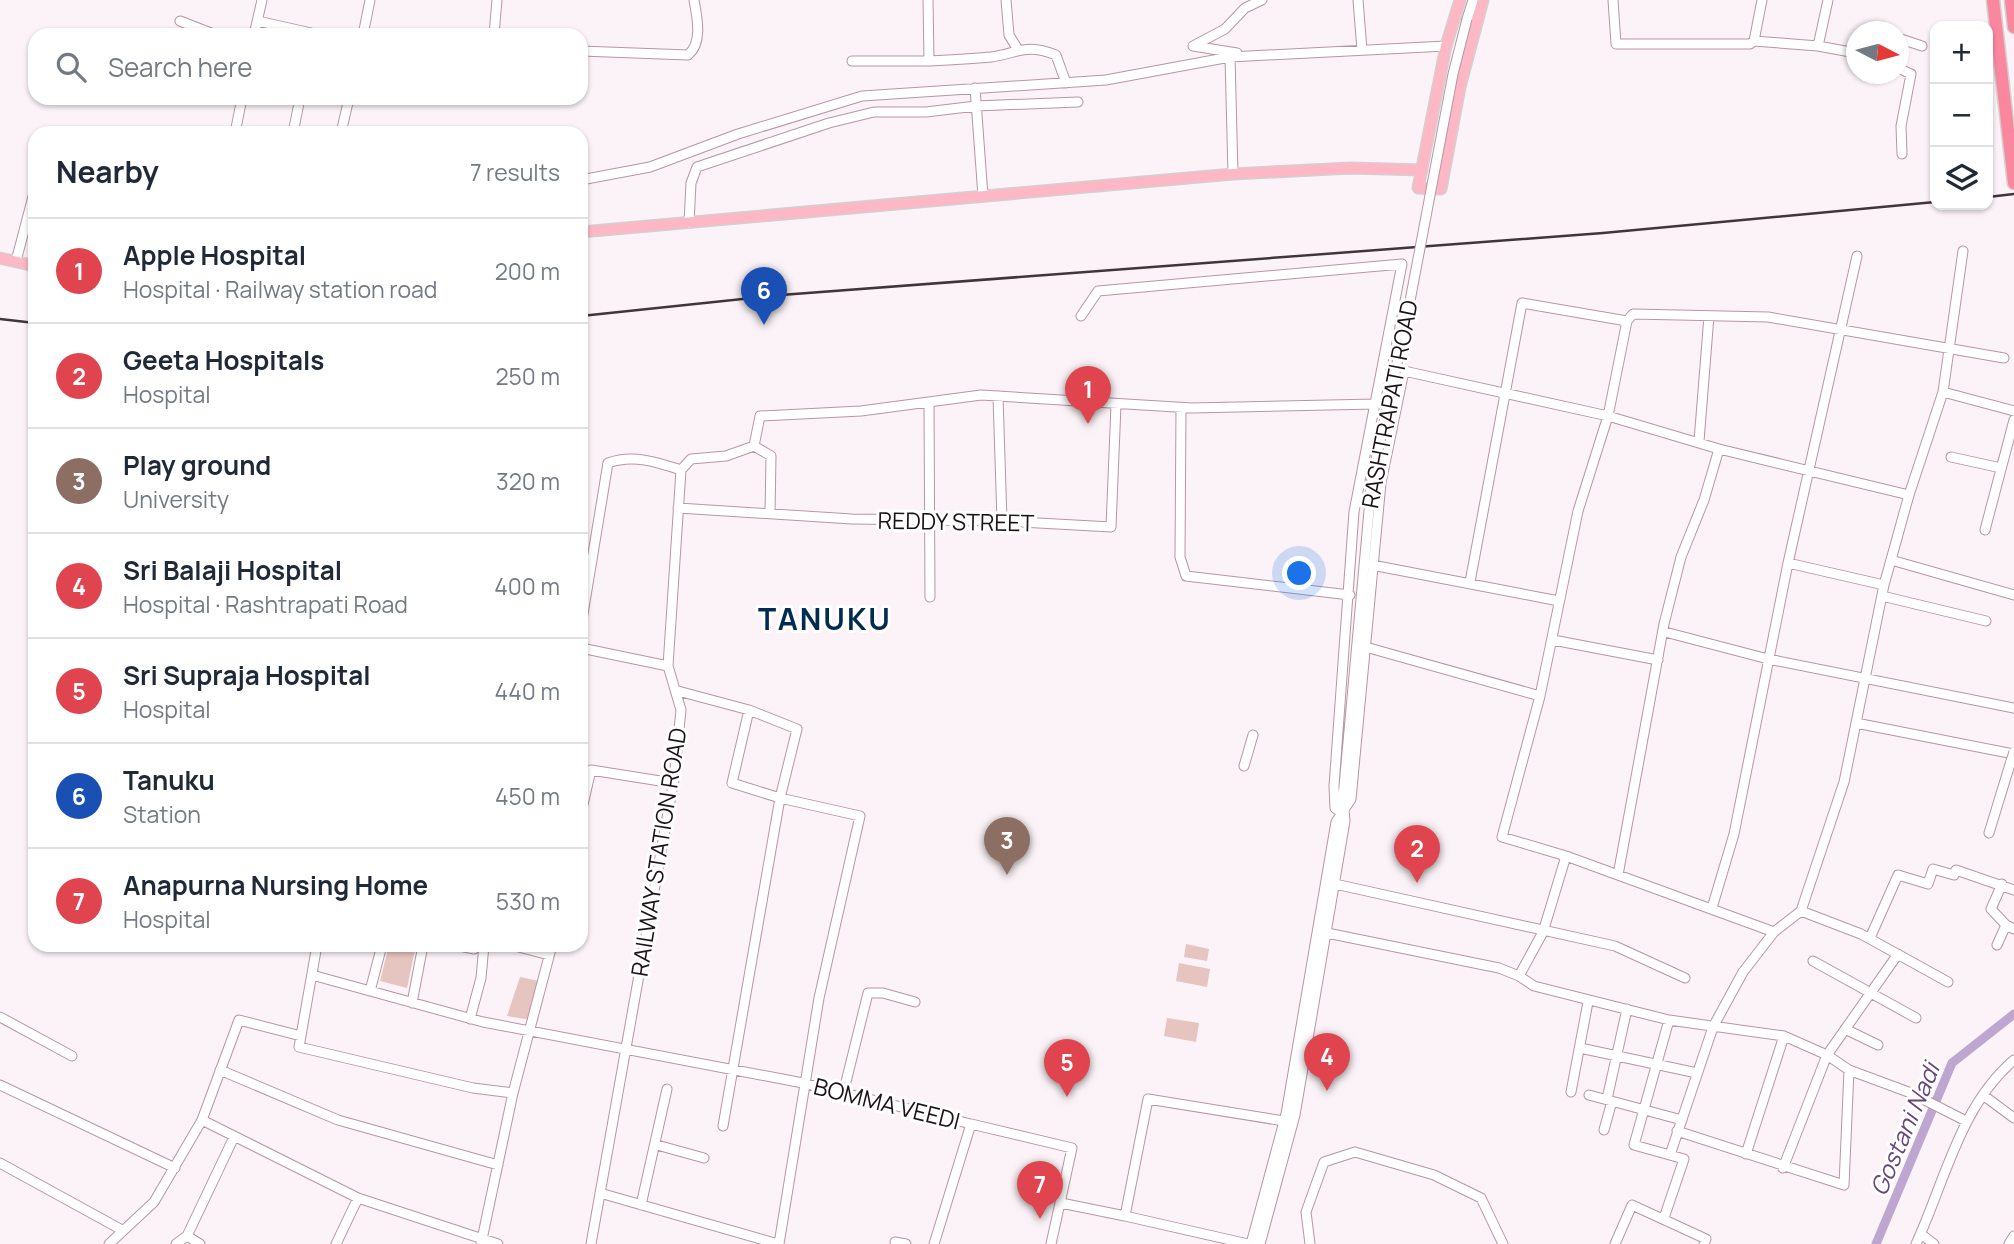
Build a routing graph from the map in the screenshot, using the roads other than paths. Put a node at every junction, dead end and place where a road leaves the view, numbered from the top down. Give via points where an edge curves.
1 (262, 0) edge
2 (370, 0) edge
3 (497, 0) edge
4 (694, 0) edge
5 (928, 0) edge
6 (1006, 0) edge
7 (1262, 0) edge
8 (1358, 0) edge
9 (1460, 0) edge
10 (1473, 0) edge
11 (1483, 0) edge
12 (1613, 0) edge
13 (1762, 0) edge
14 (1828, 0) edge
15 (1993, 0) edge
16 (2011, 0) edge
17 (180, 21) dead end
18 (258, 21) junction
19 (2014, 27) edge
20 (198, 28) edge
21 (256, 28) edge
22 (289, 28) edge
23 (364, 28) edge
24 (495, 28) edge
25 (1754, 41) junction
26 (1909, 41) edge
27 (1447, 46) junction
28 (1818, 46) junction
29 (1922, 46) dead end
30 (1017, 48) junction
31 (1362, 50) junction
32 (588, 51) edge
33 (1846, 51) edge
34 (1248, 55) junction
35 (1230, 57) junction
36 (852, 61) dead end
37 (929, 61) junction
38 (1066, 83) junction
39 (1908, 84) edge
40 (1438, 86) junction
41 (1460, 87) junction
42 (975, 88) junction
43 (1078, 102) dead end
44 (238, 105) edge
45 (299, 105) edge
46 (347, 105) edge
47 (976, 106) junction
48 (236, 126) edge
49 (294, 126) edge
50 (343, 126) edge
51 (1902, 153) dead end
52 (1422, 170) junction
53 (1233, 174) junction
54 (588, 179) edge
55 (2014, 183) edge
56 (983, 196) junction
57 (28, 215) edge
58 (689, 223) junction
59 (588, 231) edge
60 (1963, 251) dead end
61 (1857, 256) dead end
62 (0, 258) edge
63 (16, 261) junction
64 (28, 264) edge
65 (1081, 316) dead end
66 (1709, 316) junction
67 (1627, 321) junction
68 (1842, 330) junction
69 (1951, 349) junction
70 (2004, 358) dead end
71 (1943, 392) junction
72 (1506, 395) junction
73 (998, 396) junction
74 (929, 403) junction
75 (1376, 404) junction
76 (1116, 405) junction
77 (1181, 408) junction
78 (2014, 411) edge
79 (1608, 416) junction
80 (2014, 421) edge
81 (1699, 441) junction
82 (754, 446) junction
83 (1719, 449) junction
84 (1951, 457) dead end
85 (2001, 468) junction
86 (681, 470) junction
87 (1808, 471) junction
88 (1909, 495) junction
89 (678, 508) junction
90 (770, 513) junction
91 (930, 520) junction
92 (1002, 521) junction
93 (1985, 530) dead end
94 (1891, 560) junction
95 (1788, 562) junction
96 (1375, 564) junction
97 (1364, 566) junction
98 (1470, 582) junction
99 (588, 584) edge
100 (1884, 585) junction
101 (1350, 595) junction
102 (2014, 595) edge
103 (1882, 596) junction
104 (930, 597) dead end
105 (1559, 601) junction
106 (1986, 621) dead end
107 (1665, 632) junction
108 (1553, 639) junction
109 (1357, 644) junction
110 (1367, 647) junction
111 (588, 650) edge
112 (1768, 659) junction
113 (1658, 660) junction
114 (668, 666) junction
115 (1863, 678) junction
116 (678, 691) junction
117 (1539, 696) junction
118 (2014, 708) edge
119 (749, 709) junction
120 (1856, 723) junction
121 (1254, 735) dead end
122 (2013, 756) edge
123 (1244, 766) dead end
124 (588, 769) edge
125 (673, 783) junction
126 (780, 798) junction
127 (1342, 813) junction
128 (1989, 833) dead end
129 (1566, 856) junction
130 (1618, 875) junction
131 (1335, 884) junction
132 (2002, 884) junction
133 (2014, 890) edge
134 (1712, 908) junction
135 (1801, 911) junction
136 (2010, 927) edge
137 (1543, 932) junction
138 (1774, 932) junction
139 (1327, 933) junction
140 (1870, 939) junction
141 (1997, 945) dead end
142 (316, 952) edge
143 (380, 952) edge
144 (422, 952) edge
145 (483, 952) edge
146 (551, 952) edge
147 (1898, 954) junction
148 (1813, 961) dead end
149 (312, 975) junction
150 (1519, 976) junction
151 (1685, 978) dead end
152 (1948, 982) dead end
153 (370, 991) junction
154 (1870, 993) junction
155 (915, 1002) dead end
156 (1588, 1002) junction
157 (412, 1003) junction
158 (1627, 1009) junction
159 (0, 1017) edge
160 (470, 1018) junction
161 (1916, 1018) dead end
162 (1669, 1020) junction
163 (1713, 1027) junction
164 (1845, 1029) junction
165 (531, 1031) junction
166 (301, 1036) junction
167 (1784, 1036) junction
168 (1878, 1045) dead end
169 (625, 1047) junction
170 (1580, 1048) junction
171 (1618, 1055) junction
172 (1827, 1055) junction
173 (72, 1056) dead end
174 (2014, 1059) edge
175 (1657, 1063) junction
176 (734, 1069) junction
177 (220, 1070) junction
178 (1849, 1070) junction
179 (1697, 1073) junction
180 (803, 1083) junction
181 (0, 1085) edge
182 (667, 1089) dead end
183 (1571, 1092) dead end
184 (513, 1093) junction
185 (843, 1094) junction
186 (1589, 1095) dead end
187 (1983, 1095) junction
188 (1610, 1100) junction
189 (1646, 1110) junction
190 (2014, 1118) edge
191 (202, 1120) junction
192 (1682, 1120) junction
193 (1284, 1121) junction
194 (1966, 1121) junction
195 (971, 1124) junction
196 (723, 1126) dead end
197 (1604, 1130) dead end
198 (1677, 1131) junction
199 (234, 1137) junction
200 (657, 1145) junction
201 (1670, 1154) junction
202 (1746, 1154) junction
203 (704, 1158) dead end
204 (0, 1163) edge
205 (498, 1165) junction
206 (175, 1168) junction
207 (1783, 1168) junction
208 (600, 1193) junction
209 (358, 1198) junction
210 (1061, 1203) junction
211 (641, 1205) junction
212 (1125, 1216) junction
213 (1664, 1218) junction
214 (122, 1230) junction
215 (1921, 1234) junction
216 (187, 1236) junction
217 (2014, 1236) edge
218 (482, 1242) edge
219 (895, 1242) dead end
220 (109, 1244) edge
221 (176, 1244) edge
222 (200, 1244) edge
223 (336, 1244) edge
224 (498, 1244) edge
225 (591, 1244) edge
226 (779, 1244) edge
227 (906, 1244) edge
228 (934, 1244) edge
229 (1051, 1244) edge
230 (1249, 1244) edge
231 (1260, 1244) edge
232 (1310, 1244) edge
233 (1503, 1244) edge
234 (1615, 1244) edge
235 (1704, 1244) edge
236 (1916, 1244) edge
237 (1934, 1244) edge
238 (2009, 1244) edge

1 - 18 street
2 - 23 street
3 - 24 street
4 - 32 street via 698,41 688,55
5 - 37 street
6 - 30 street via 1009,35
7 - 34 street via 1245,8 1225,29 1193,46
8 - 31 street
9 - 27 main road
10 - 97 street, RASHTRAPATI ROAD, bridge via 1453,74 1372,478
11 - 41 main road
12 - 25 street via 1616,44
13 - 25 street
14 - 28 street
15 - 55 highway
16 - 19 highway
17 - 20 street
18 - 21 street
18 - 22 street
25 - 28 street
26 - 29 street
27 - 31 street
27 - 40 main road
28 - 33 street
30 - 37 street via 996,56
30 - 38 street via 1056,55
31 - 34 street
34 - 35 street
35 - 38 street
35 - 53 street
36 - 37 street
38 - 42 street
39 - 51 street
40 - 41 street
40 - 52 main road
41 - 52 main road via 1441,189 1418,188
42 - 47 street
42 - 54 street via 862,96 748,130 650,167
43 - 47 street
44 - 48 street
45 - 49 street
46 - 50 street
47 - 56 street
47 - 58 street via 874,112 697,167 691,183
52 - 53 main road via 1350,168
53 - 56 main road
56 - 58 main road
57 - 63 street
58 - 59 main road
60 - 69 street
61 - 68 street
62 - 63 main road
63 - 64 main road
65 - 75 street via 1098,291 1402,264
66 - 67 street via 1633,314
66 - 68 street via 1769,317
66 - 81 street
67 - 72 street via 1522,303
67 - 79 street
68 - 69 street
68 - 87 street
69 - 70 street
69 - 71 street
71 - 78 street
71 - 88 street
72 - 79 street
72 - 96 street via 1404,371 1381,483
72 - 98 street
73 - 74 street
73 - 76 street
73 - 92 street
74 - 82 street via 760,416
74 - 91 street
75 - 77 street
75 - 101 street via 1354,512
76 - 77 street
76 - 92 street, REDDY STREET via 1111,527
77 - 101 street via 1180,557 1186,576
79 - 81 street
79 - 105 street via 1578,510
80 - 85 street
81 - 83 street
82 - 86 street via 726,456 691,459
82 - 90 street via 771,456
83 - 87 street
83 - 107 street via 1681,557
84 - 85 street
85 - 93 street
86 - 89 street, RAILWAY STATION ROAD
86 - 99 street via 624,457 608,463
87 - 88 street
87 - 95 street
88 - 94 street
89 - 90 street, REDDY STREET
89 - 114 street, RAILWAY STATION ROAD
90 - 91 street, REDDY STREET
91 - 92 street, REDDY STREET
91 - 104 street
94 - 100 street
94 - 102 street
95 - 100 street
95 - 112 street
96 - 97 street
96 - 98 street
96 - 110 street
97 - 109 street, RASHTRAPATI ROAD
98 - 105 street
100 - 103 street
101 - 127 street via 1334,786 1335,808
103 - 106 street
103 - 115 street
105 - 108 street
107 - 112 street
107 - 113 street
108 - 113 street
108 - 117 street
109 - 110 street
109 - 127 street, RASHTRAPATI ROAD
110 - 117 street
110 - 127 street via 1350,799
111 - 114 street
112 - 115 street
112 - 134 street via 1734,834
113 - 130 street
114 - 116 street, RAILWAY STATION ROAD
115 - 118 street
115 - 120 street
116 - 119 street
116 - 125 street, RAILWAY STATION ROAD via 681,710
117 - 129 street via 1502,837
119 - 126 street via 797,729
119 - 126 street via 732,783
120 - 122 street
120 - 135 street via 1844,782
121 - 123 street
122 - 128 street
124 - 125 street
125 - 169 street, RAILWAY STATION ROAD
126 - 176 street
126 - 180 street via 860,816
127 - 131 street, RASHTRAPATI ROAD via 1345,821
127 - 193 street, RASHTRAPATI ROAD via 1336,822
129 - 130 street
129 - 137 street
130 - 134 street
131 - 137 street
131 - 139 street, RASHTRAPATI ROAD
132 - 133 street
132 - 136 street via 1991,909
132 - 140 street via 1956,870 1954,875 1933,869 1928,884 1898,875
134 - 138 street
135 - 138 street
135 - 140 street
136 - 141 street
137 - 150 street
137 - 151 street via 1615,946
138 - 163 street via 1743,972
139 - 150 street
139 - 231 street, RASHTRAPATI ROAD via 1295,1115
140 - 147 street
142 - 149 street
143 - 153 street
144 - 157 street
145 - 160 street
146 - 165 street
147 - 152 street
147 - 154 street
148 - 154 street
149 - 153 street
149 - 166 street
150 - 156 street via 1534,986
153 - 157 street
154 - 161 street
154 - 164 street
155 - 185 street via 868,993
156 - 158 street
156 - 170 street
157 - 160 street
158 - 162 street
158 - 171 street
159 - 173 street
160 - 165 street
162 - 163 street
162 - 175 street
163 - 167 street
163 - 179 street
164 - 168 street
164 - 172 street
165 - 169 street
165 - 184 street
166 - 177 street via 239,1020
166 - 184 street via 299,1047
167 - 172 street
167 - 202 street
169 - 176 street
169 - 208 street, RAILWAY STATION ROAD
170 - 171 street
170 - 183 street
171 - 175 street
171 - 188 street
172 - 178 street
172 - 207 street
174 - 187 street
175 - 179 street
175 - 189 street
176 - 180 street, BOMMA VEEDI
176 - 196 street
177 - 191 street
177 - 205 street via 338,1120
178 - 194 street via 1912,1093
178 - 207 street via 1844,1185
179 - 192 street
180 - 185 street, BOMMA VEEDI
180 - 226 street
181 - 206 street
182 - 200 street
184 - 205 street
185 - 195 street, BOMMA VEEDI
186 - 188 street
187 - 190 street
187 - 194 street
188 - 189 street
188 - 197 street
189 - 192 street
189 - 201 street via 1634,1145
191 - 199 street
191 - 206 street
192 - 198 street
193 - 212 street via 1148,1099
193 - 230 street, RASHTRAPATI ROAD
194 - 215 street
195 - 210 street, BOMMA VEEDI via 1072,1148
195 - 228 street
198 - 201 street
198 - 202 street
199 - 209 street
199 - 216 street
200 - 203 street
200 - 211 street
201 - 213 street via 1684,1159
202 - 207 street
204 - 214 street
205 - 218 street
206 - 214 street via 154,1202
208 - 211 street
208 - 225 street, RAILWAY STATION ROAD
209 - 218 street
209 - 223 street
210 - 212 street
210 - 229 street
211 - 226 street
212 - 230 street
213 - 234 street via 1632,1205
213 - 235 street via 1706,1239
214 - 220 street
215 - 236 street
215 - 237 street
216 - 221 street
216 - 222 street
217 - 238 street
218 - 224 street
219 - 227 street
232 - 233 street via 1306,1212 1324,1163 1355,1152 1434,1175 1481,1198

